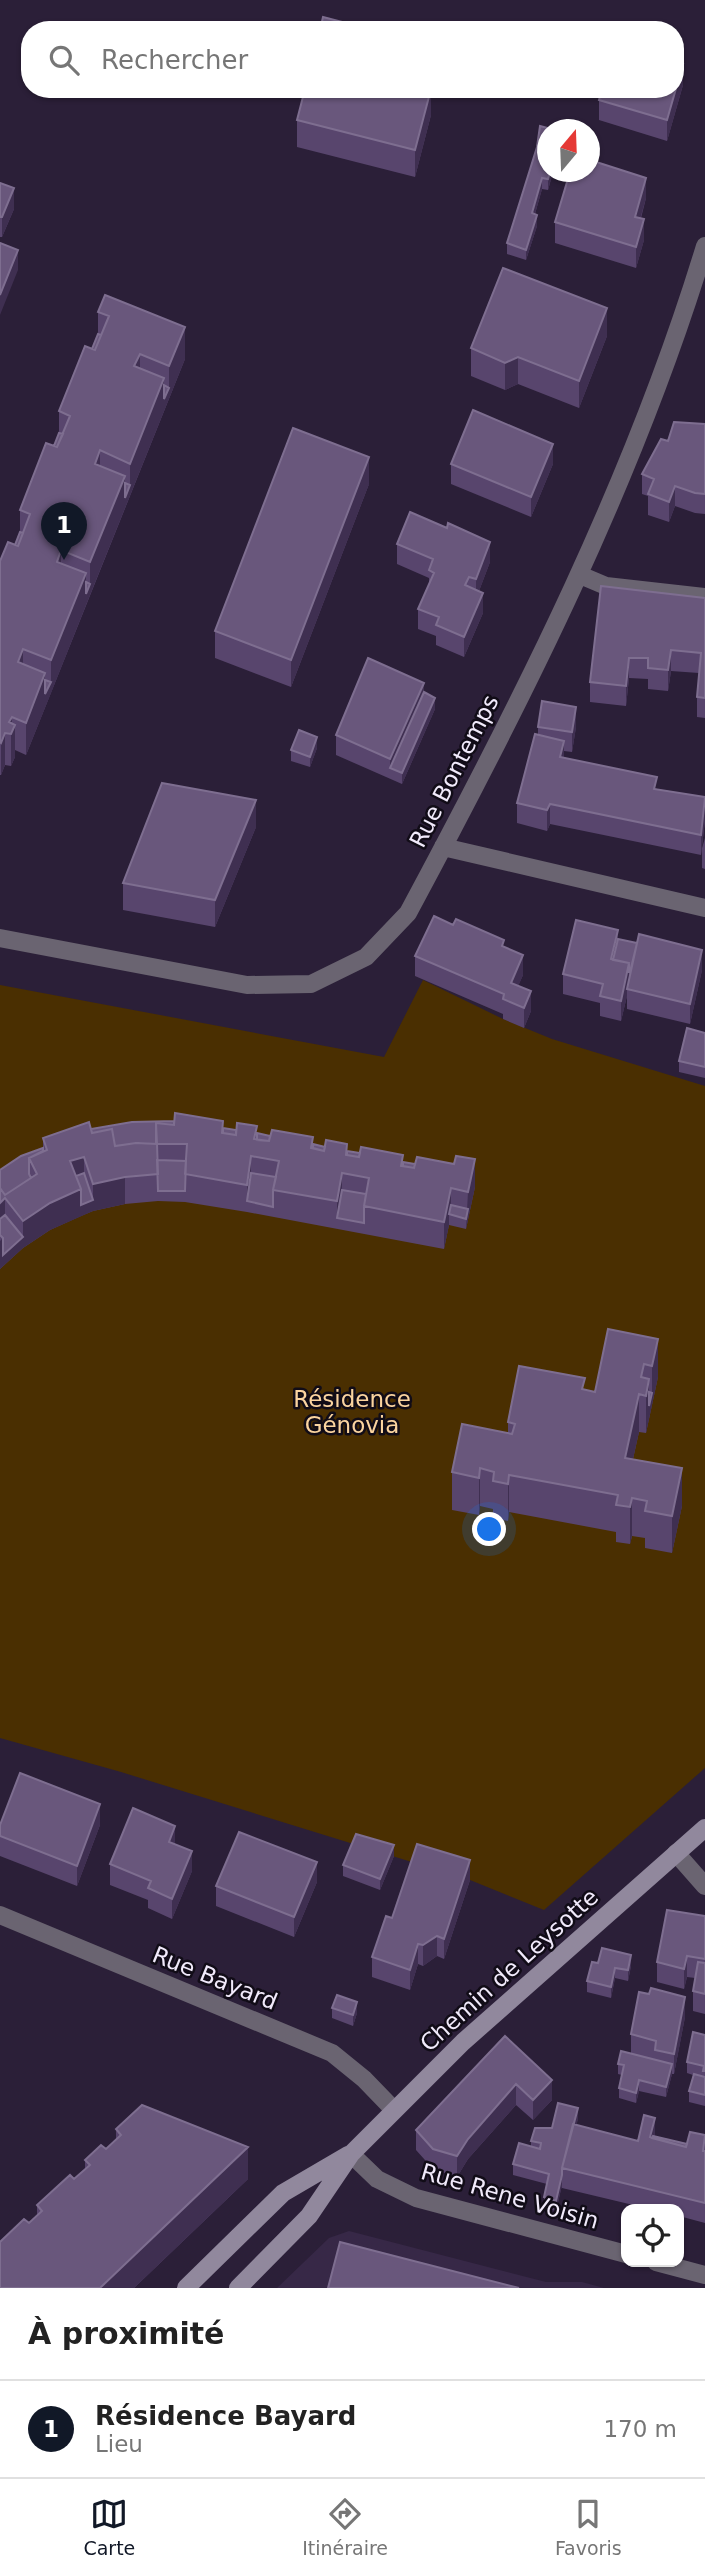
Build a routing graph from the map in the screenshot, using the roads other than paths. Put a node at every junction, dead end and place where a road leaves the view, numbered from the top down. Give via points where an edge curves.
1 (705, 246) edge
2 (580, 575) junction
3 (705, 597) edge
4 (443, 847) junction
5 (705, 908) edge
6 (0, 938) edge
7 (705, 1828) edge
8 (676, 1853) junction
9 (705, 1886) edge
10 (0, 1915) edge
11 (394, 2110) junction
12 (351, 2154) junction
13 (621, 2253) edge
14 (675, 2267) edge
15 (705, 2275) edge
16 (186, 2288) edge
17 (238, 2288) edge

1 - 2 street, Rue Bontemps via 645,421
2 - 3 street via 606,586
2 - 4 street, Rue Bontemps
4 - 5 street
4 - 6 street, Rue Bontemps via 408,913 366,957 311,984 247,985
7 - 8 street, Chemin de Leysotte
8 - 9 street
8 - 11 street, Chemin de Leysotte via 508,2000
10 - 11 street, Rue Bayard via 332,2053
11 - 12 street, Chemin de Leysotte
12 - 13 street, Rue Rene Voisin via 377,2179 416,2198
12 - 16 street, Chemin de Leysotte via 283,2193
12 - 17 street, Chemin de Leysotte via 309,2217
14 - 15 street

